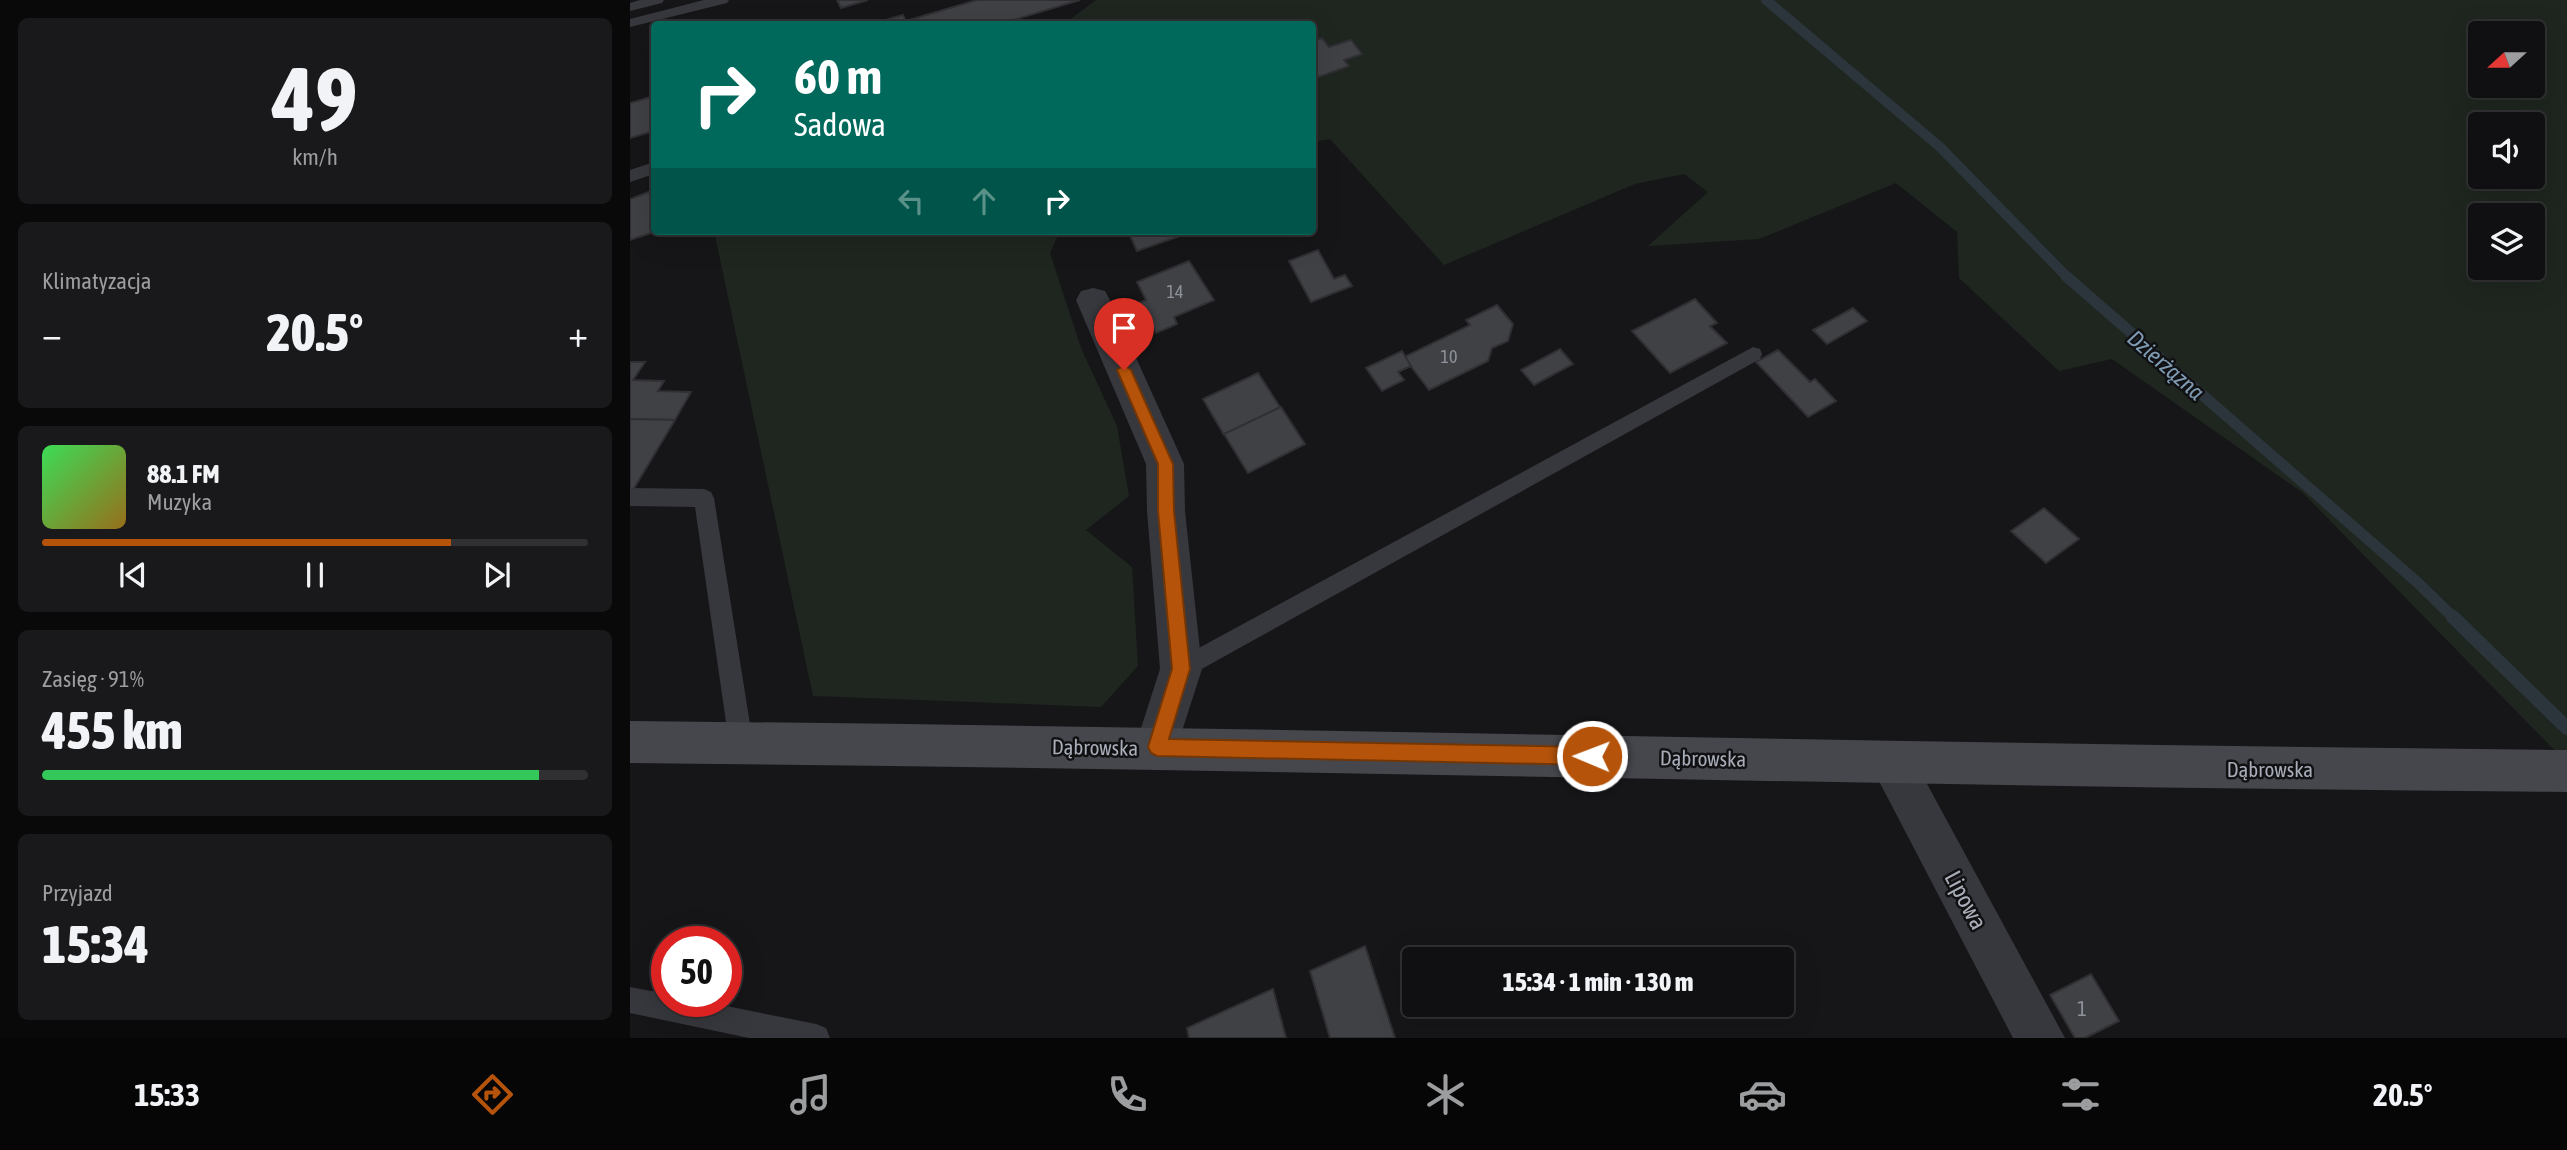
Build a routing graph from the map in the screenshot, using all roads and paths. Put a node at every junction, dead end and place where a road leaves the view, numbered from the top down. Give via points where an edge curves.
1 (657, 0) edge
2 (722, 0) edge
3 (630, 7) edge
4 (630, 23) edge
5 (651, 169) edge
6 (630, 176) edge
7 (1093, 300) dead end
8 (1753, 354) dead end
9 (630, 497) edge
10 (1181, 669) junction
11 (630, 742) edge
12 (741, 743) junction
13 (1157, 747) junction
14 (1891, 762) junction
15 (2567, 771) edge
16 (630, 1000) edge
17 (717, 1028) edge
18 (816, 1038) edge
19 (2040, 1038) edge

1 - 3 lane
2 - 4 lane
5 - 6 lane
7 - 10 street via 1166,464
8 - 10 lane
9 - 12 lane via 704,498
10 - 13 street
11 - 12 main road, Dąbrowska
12 - 13 main road, Dąbrowska
13 - 14 main road, Dąbrowska
14 - 15 main road, Dąbrowska
14 - 19 street, Lipowa
16 - 17 lane
17 - 18 lane

